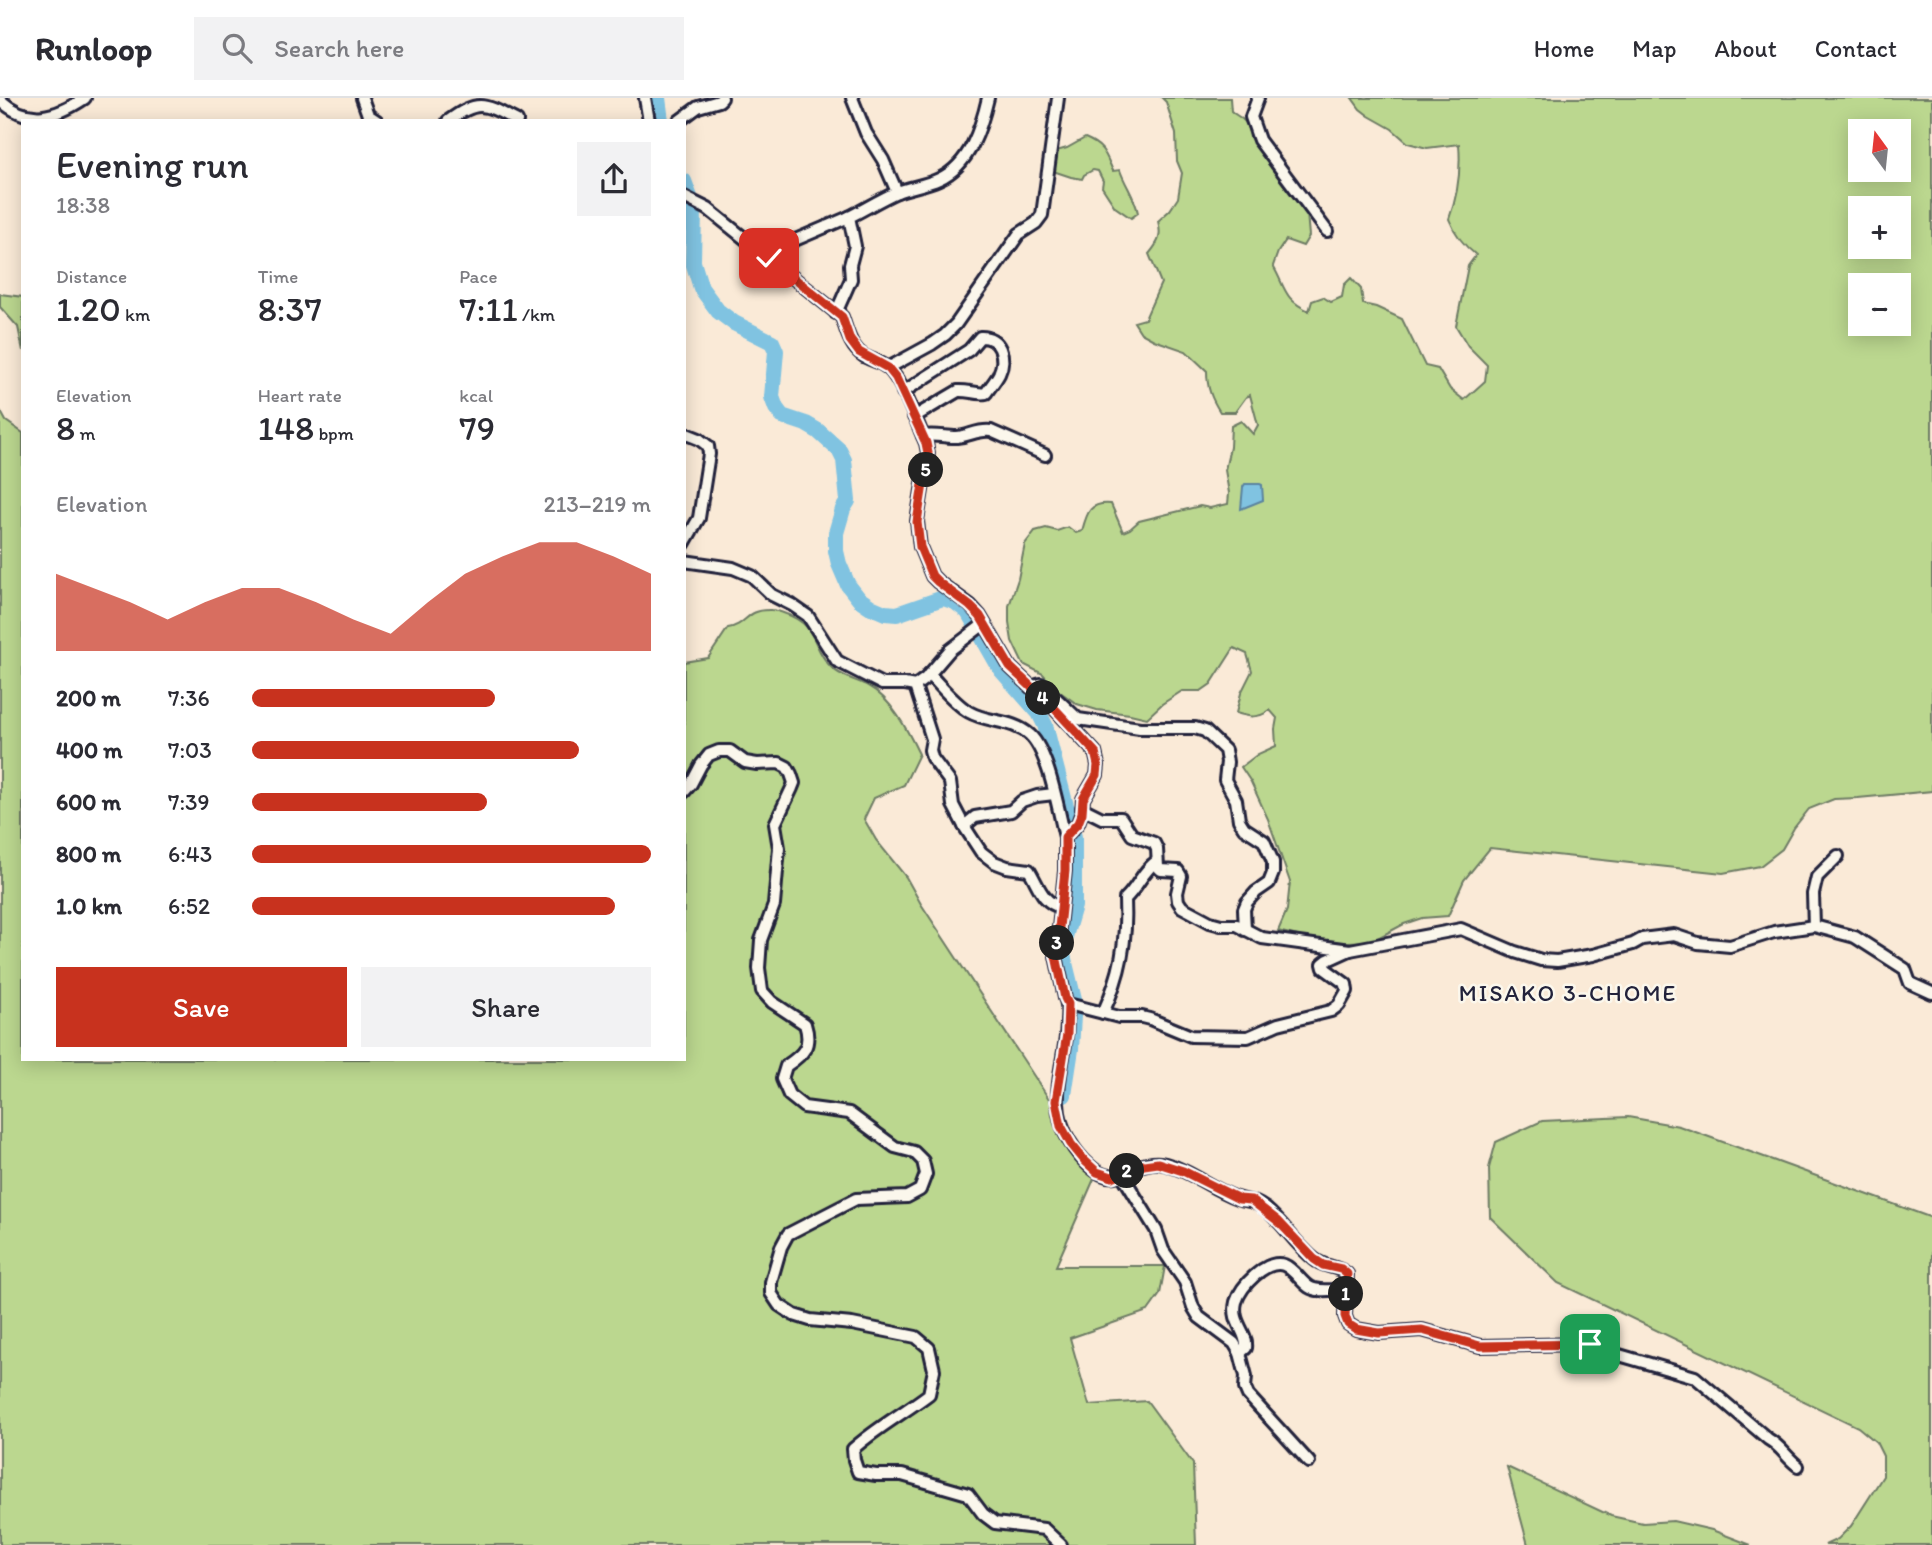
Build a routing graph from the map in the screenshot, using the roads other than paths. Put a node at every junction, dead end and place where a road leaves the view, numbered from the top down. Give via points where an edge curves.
1 (85, 98) edge
2 (362, 98) edge
3 (645, 98) edge
4 (722, 98) edge
5 (852, 98) edge
6 (988, 98) edge
7 (1058, 98) edge
8 (1258, 98) edge
9 (0, 100) edge
10 (67, 104) edge
11 (374, 119) edge
12 (451, 119) edge
13 (513, 119) edge
14 (649, 119) edge
15 (682, 119) edge
16 (897, 192) junction
17 (686, 198) edge
18 (849, 217) junction
19 (1327, 231) dead end
20 (769, 258) junction
21 (836, 313) junction
22 (888, 368) junction
23 (903, 392) junction
24 (914, 417) junction
25 (686, 434) edge
26 (923, 436) junction
27 (1045, 455) dead end
28 (686, 541) edge
29 (686, 561) edge
30 (980, 627) junction
31 (929, 674) junction
32 (915, 686) junction
33 (1030, 687) junction
34 (686, 790) edge
35 (1054, 794) junction
36 (1082, 808) junction
37 (964, 826) junction
38 (1071, 830) junction
39 (1838, 856) dead end
40 (1157, 861) junction
41 (1060, 907) junction
42 (1814, 926) junction
43 (1245, 930) junction
44 (1350, 950) junction
45 (1932, 993) edge
46 (1072, 1005) junction
47 (1103, 1013) junction
48 (1121, 1173) junction
49 (1346, 1289) junction
50 (1240, 1353) junction
51 (1309, 1462) dead end
52 (1798, 1466) dead end
53 (1061, 1545) edge

1 - 10 street
2 - 11 street
3 - 14 street
4 - 15 street
5 - 16 street
6 - 16 street via 975,139 958,165 939,179
7 - 22 street via 1039,220 1019,234 946,335
8 - 19 street via 1251,117 1259,140
9 - 10 street via 33,117 43,117
12 - 13 street via 478,104
16 - 18 street
17 - 20 street via 708,209
18 - 20 street via 781,246
18 - 21 street via 855,246 852,279
20 - 21 street
21 - 22 street via 859,352
22 - 23 street
23 - 24 street
23 - 24 street via 969,350 980,337 999,343 1000,372 986,393 958,391
24 - 26 street
25 - 28 street via 708,446 709,454 699,518
26 - 27 street via 956,437 991,430
26 - 30 street via 928,453 917,522 920,547 932,576 970,606
29 - 32 street via 733,568 752,576 772,595 808,616 837,661 882,684
30 - 31 street
30 - 33 street
31 - 32 street
31 - 35 street via 970,712 1018,726 1031,736 1046,762
32 - 37 street via 932,739 932,758 950,782 953,805
33 - 36 street via 1095,752 1097,775 1085,792
33 - 43 street via 1041,684 1078,719 1140,728 1195,728 1225,750 1225,780 1236,800 1239,820 1264,841 1273,862 1269,883 1255,892 1244,909
34 - 53 street via 705,759 719,751 730,751 745,762 779,764 789,770 792,788 775,824 779,848 774,905 761,940 759,968 762,991 805,1024 809,1037 802,1056 786,1066 782,1079 789,1095 804,1107 849,1113 923,1161 926,1174 920,1190 906,1197 856,1199 788,1234 771,1282 779,1306 794,1315 916,1336 929,1348 934,1370 929,1394 853,1449 858,1472 902,1475 968,1494 995,1523 1044,1529
35 - 37 street via 1023,801 1011,811 975,817
35 - 38 street
36 - 38 street
36 - 40 street via 1102,818 1121,818 1132,835 1154,843
37 - 41 street via 981,852 1007,867 1029,870 1036,887 1052,905
38 - 41 street
39 - 42 street via 1816,877
40 - 43 street via 1161,870 1181,876 1177,893 1182,906 1210,922
40 - 47 street via 1125,899 1123,957
41 - 46 street via 1056,956 1065,998
42 - 44 street via 1730,946 1674,935 1642,939 1557,961 1515,952 1461,929
42 - 45 street via 1855,937 1905,969 1910,982
43 - 44 street via 1262,938
44 - 47 street via 1323,964 1346,984 1339,1005 1248,1037 1192,1036 1150,1019
46 - 47 street
46 - 48 street via 1056,1101 1061,1126 1097,1172 1112,1177
48 - 49 street via 1158,1163 1239,1199 1251,1200 1314,1259 1347,1274
48 - 50 street via 1185,1282 1199,1317 1234,1343
49 - 50 street via 1318,1290 1286,1266 1264,1268 1245,1286 1237,1302 1235,1320 1247,1341
49 - 52 street via 1345,1316 1356,1329 1379,1333 1422,1330 1480,1346 1590,1344 1695,1377 1780,1445
50 - 51 street via 1248,1395

